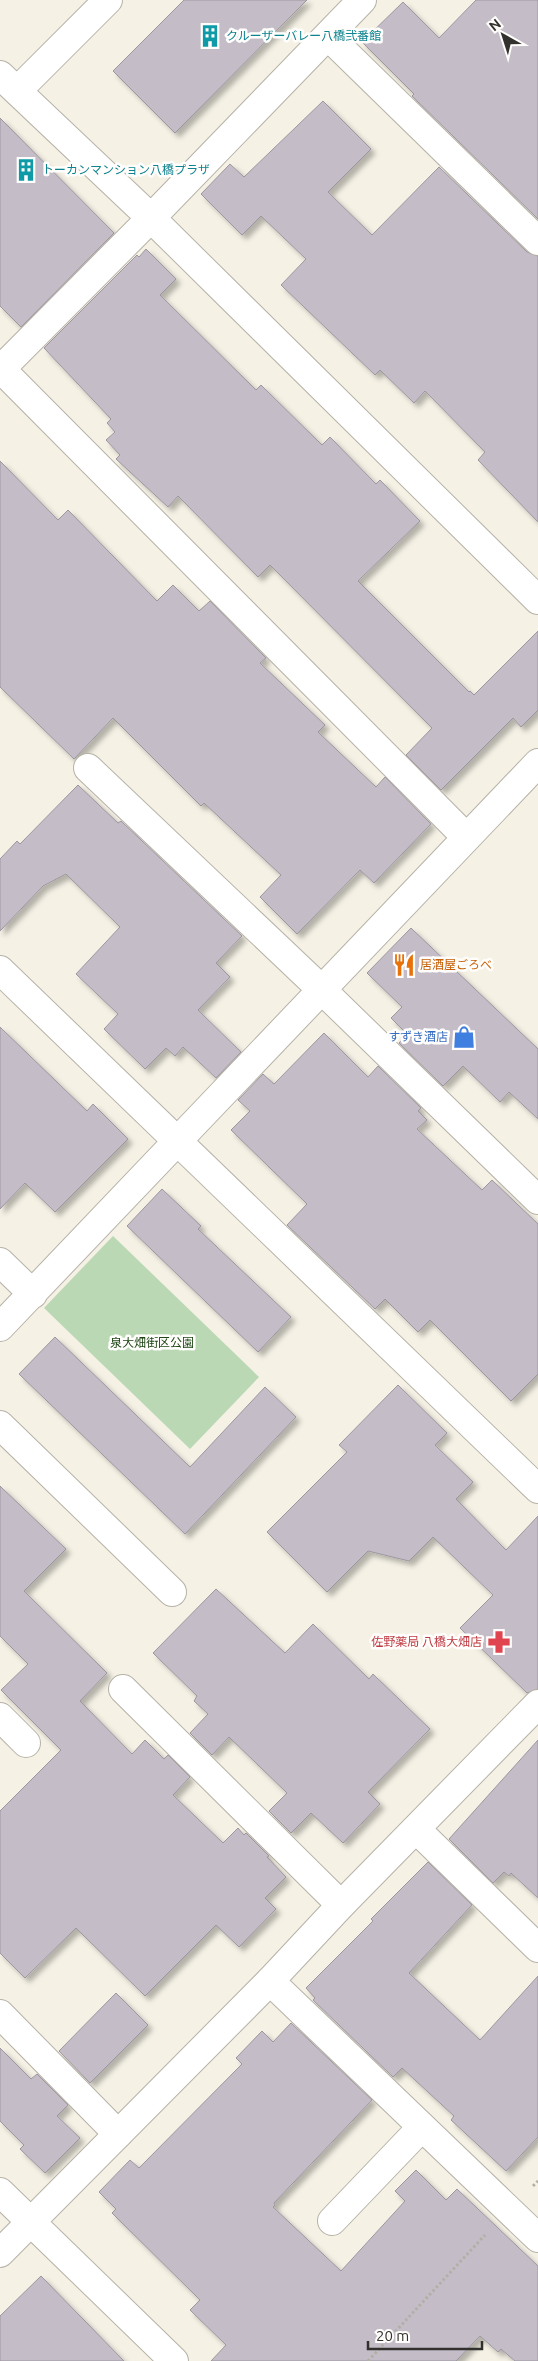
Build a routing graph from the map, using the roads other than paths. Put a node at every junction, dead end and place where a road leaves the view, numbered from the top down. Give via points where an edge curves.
1 (108, 0) edge
2 (362, 0) edge
3 (328, 36) junction
4 (8, 83) edge
5 (151, 218) junction
6 (538, 240) edge
7 (0, 370) edge
8 (538, 600) edge
9 (538, 763) edge
10 (88, 768) dead end
11 (466, 837) junction
12 (0, 970) edge
13 (322, 990) junction
14 (179, 1141) junction
15 (538, 1200) edge
16 (0, 1262) edge
17 (33, 1294) junction
18 (0, 1328) edge
19 (0, 1425) edge
20 (538, 1490) edge
21 (172, 1592) dead end
22 (123, 1689) dead end
23 (538, 1704) edge
24 (0, 1717) edge
25 (26, 1743) dead end
26 (416, 1830) junction
27 (341, 1905) junction
28 (538, 1948) edge
29 (270, 1981) junction
30 (0, 2014) edge
31 (421, 2128) junction
32 (118, 2134) junction
33 (0, 2192) edge
34 (332, 2221) dead end
35 (30, 2222) junction
36 (538, 2238) edge
37 (0, 2254) edge
38 (174, 2361) edge

1 - 4 street
2 - 3 street
3 - 5 street
3 - 6 street
4 - 5 street
5 - 7 street
5 - 8 street
7 - 11 street
9 - 11 street
10 - 13 street
11 - 13 street
12 - 14 street
13 - 14 street
13 - 15 street
14 - 17 street
14 - 20 street
16 - 17 street
17 - 18 street
19 - 21 street
22 - 27 street
23 - 26 street
24 - 25 street
26 - 27 street
26 - 28 street
27 - 29 street
29 - 31 street
29 - 32 street
30 - 32 street
31 - 34 street
31 - 36 street
32 - 35 street
33 - 35 street
35 - 37 street
35 - 38 street

